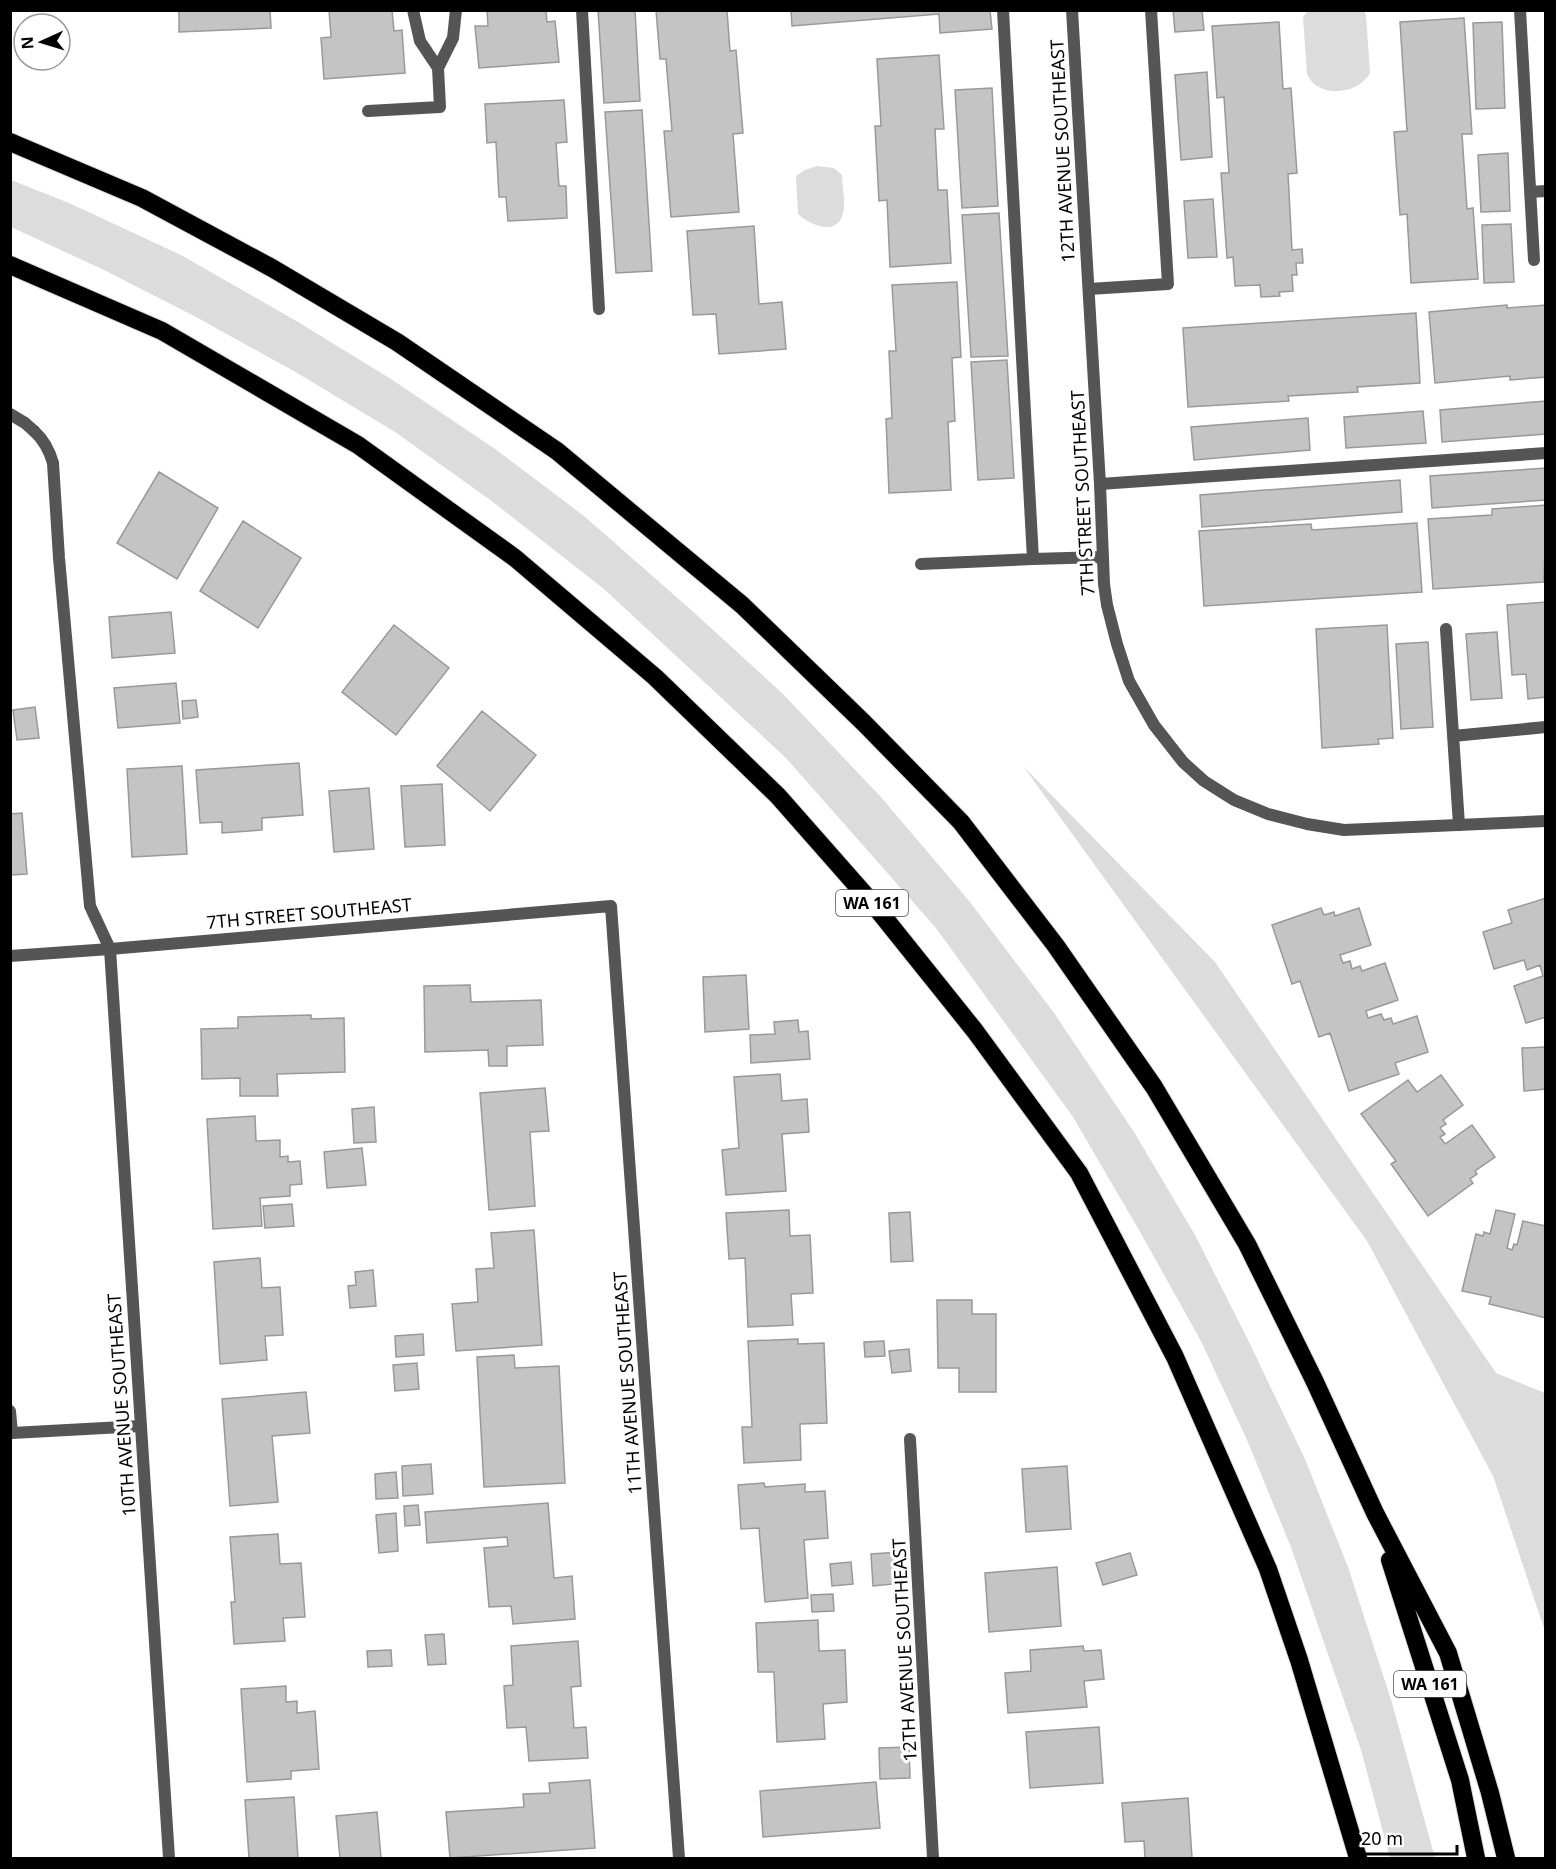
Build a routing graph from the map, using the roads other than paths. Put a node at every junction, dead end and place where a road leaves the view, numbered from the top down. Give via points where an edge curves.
1 (413, 10) edge
2 (456, 10) edge
3 (582, 10) edge
4 (1003, 10) edge
5 (1072, 10) edge
6 (1151, 10) edge
7 (1520, 10) edge
8 (438, 68) junction
9 (368, 111) dead end
10 (10, 142) edge
11 (1545, 191) edge
12 (1530, 192) junction
13 (1534, 260) dead end
14 (10, 265) edge
15 (1089, 290) junction
16 (599, 309) dead end
17 (10, 414) edge
18 (1545, 453) edge
19 (1100, 484) junction
20 (1103, 557) junction
21 (1034, 559) junction
22 (921, 564) dead end
23 (1446, 628) dead end
24 (1545, 727) edge
25 (1453, 736) junction
26 (1545, 820) edge
27 (1459, 825) junction
28 (611, 906) joint
29 (110, 949) junction
30 (10, 956) edge
31 (10, 1411) edge
32 (141, 1426) junction
33 (910, 1439) dead end
34 (1375, 1513) junction
35 (169, 1858) edge
36 (679, 1858) edge
37 (933, 1858) edge
38 (1358, 1858) edge
39 (1476, 1858) edge
40 (1506, 1858) edge

1 - 8 street via 420,41
2 - 8 street via 453,38
3 - 16 street
4 - 21 street
5 - 15 street, 12TH AVENUE SOUTHEAST
6 - 15 street via 1168,284
7 - 12 street
8 - 9 street via 440,107
10 - 34 highway, WA 161 via 142,198 397,342 557,451 742,605 864,723 961,822 1056,946 1154,1087 1247,1244
11 - 12 street
12 - 13 street
14 - 38 highway, WA 161 via 162,331 358,445 515,558 656,677 778,796 874,905 975,1031 1079,1173 1175,1356 1268,1569
15 - 19 street, 7TH STREET SOUTHEAST
17 - 29 street via 43,440 53,463 90,906
18 - 19 street
19 - 20 street, 7TH STREET SOUTHEAST
20 - 21 street
20 - 27 street, 7TH STREET SOUTHEAST via 1107,605 1129,681 1154,725 1183,762 1204,781 1234,800 1268,814 1344,831
21 - 22 street
23 - 25 street
24 - 25 street
25 - 27 street
26 - 27 street, 7TH STREET SOUTHEAST
28 - 29 street, 7TH STREET SOUTHEAST
28 - 36 street, 11TH AVENUE SOUTHEAST
29 - 30 street, 7TH STREET SOUTHEAST
29 - 32 street, 10TH AVENUE SOUTHEAST
31 - 32 street via 12,1433
32 - 35 street, 10TH AVENUE SOUTHEAST
33 - 37 street, 12TH AVENUE SOUTHEAST
34 - 39 highway, WA 161 via 1460,1780
34 - 40 highway via 1448,1653

